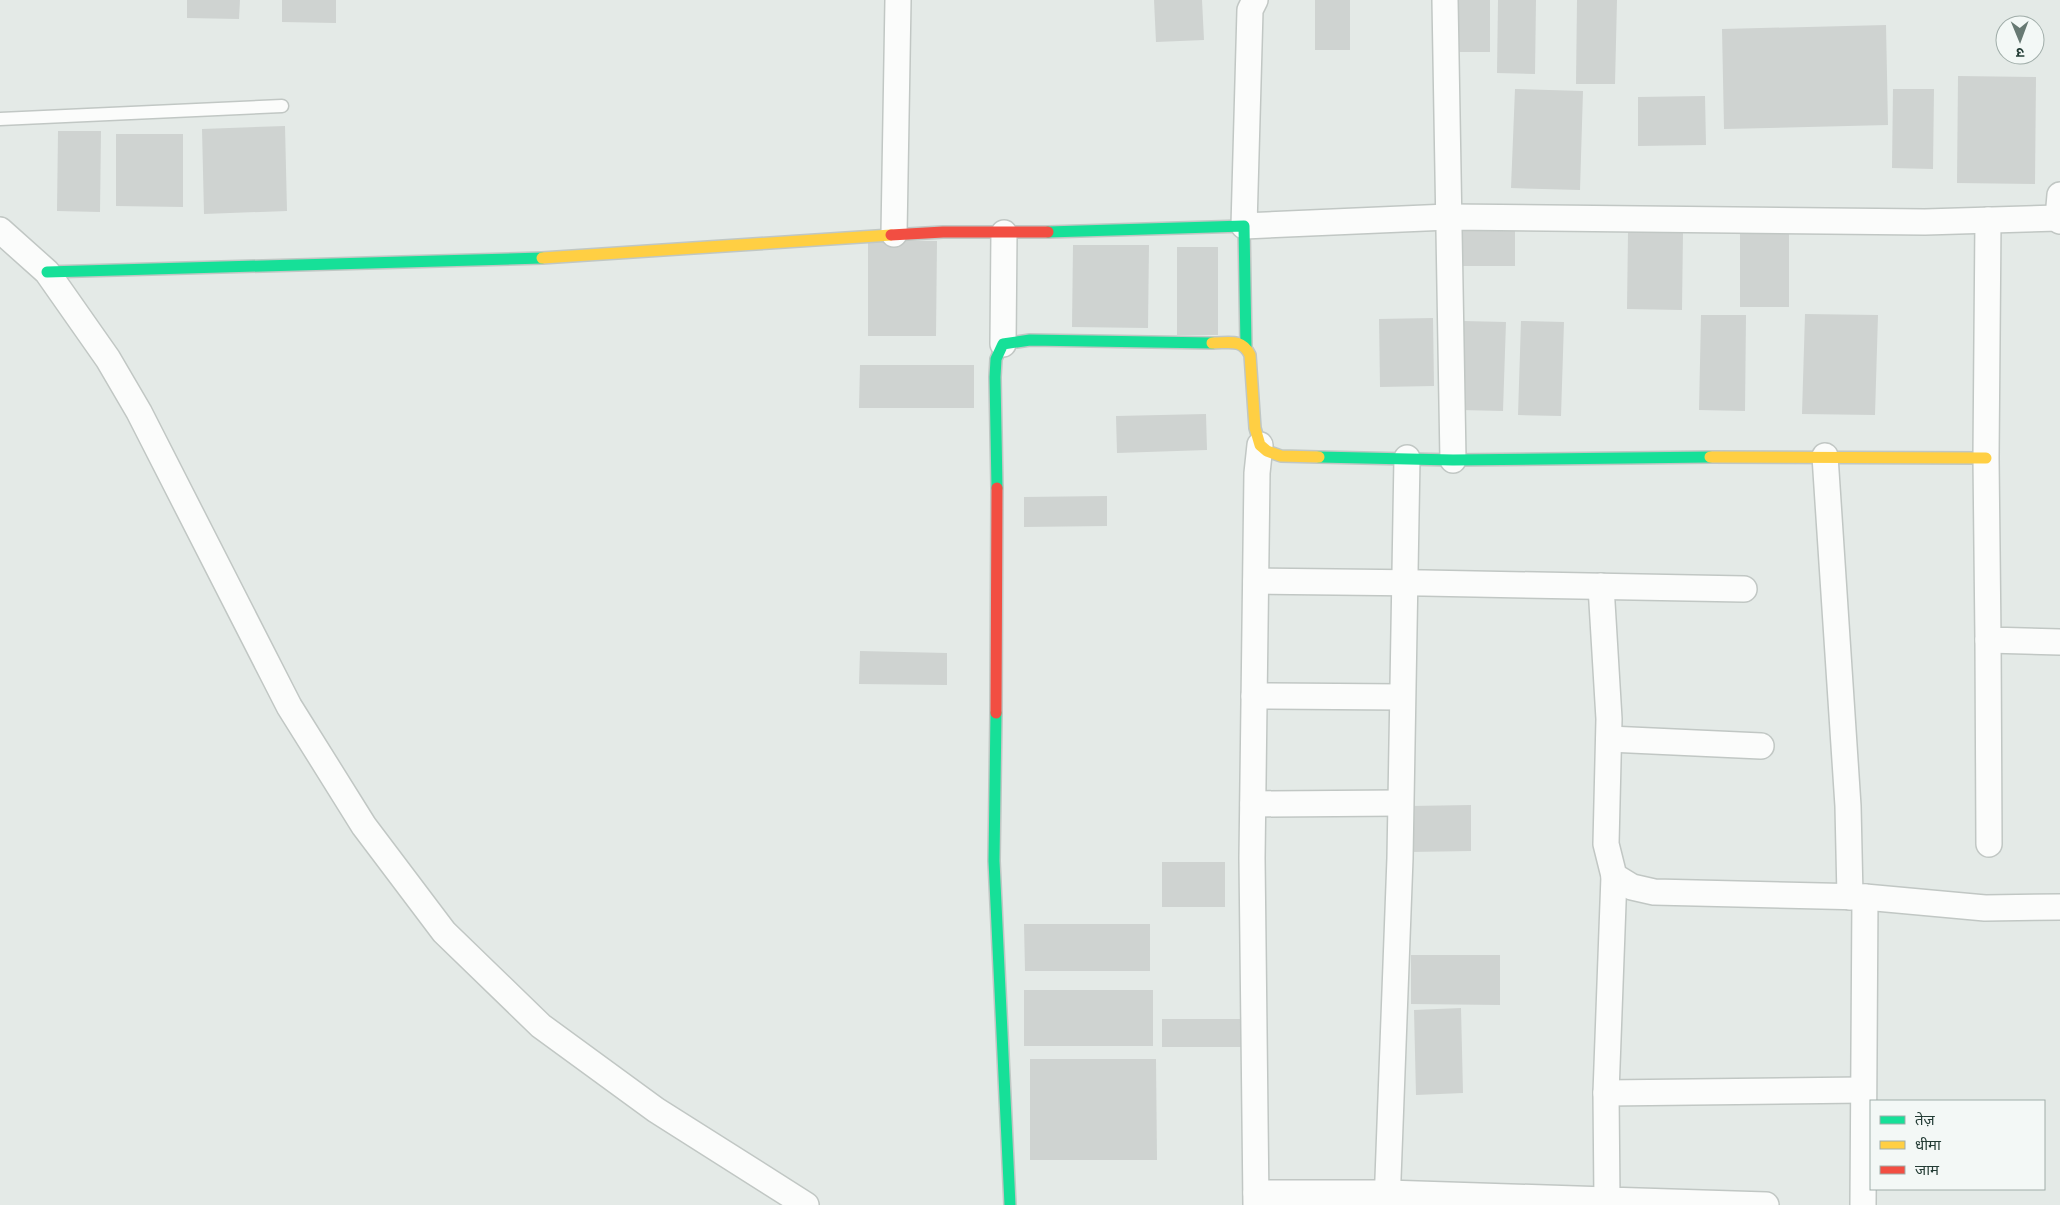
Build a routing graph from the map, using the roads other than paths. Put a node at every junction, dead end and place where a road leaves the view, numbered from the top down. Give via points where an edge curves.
1 (898, 0) edge
2 (1255, 0) edge
3 (1445, 0) edge
4 (282, 106) dead end
5 (0, 119) edge
6 (2059, 211) edge
7 (1448, 217) junction
8 (1988, 220) junction
9 (1244, 226) junction
10 (0, 230) edge
11 (1004, 233) junction
12 (894, 234) junction
13 (47, 272) junction
14 (1003, 344) junction
15 (1246, 346) junction
16 (1260, 445) junction
17 (1825, 456) junction
18 (1407, 458) junction
19 (1986, 458) junction
20 (1453, 460) junction
21 (1256, 581) junction
22 (1405, 582) junction
23 (1601, 586) junction
24 (1744, 589) dead end
25 (1988, 640) junction
26 (2060, 642) edge
27 (1254, 696) junction
28 (1402, 697) junction
29 (1609, 739) junction
30 (1761, 746) dead end
31 (1400, 803) junction
32 (1253, 804) junction
33 (1989, 844) dead end
34 (1614, 876) junction
35 (1857, 897) junction
36 (2060, 907) edge
37 (1863, 1090) junction
38 (1606, 1093) junction
39 (1256, 1199) edge
40 (1387, 1199) edge
41 (1607, 1200) junction
42 (806, 1205) edge
43 (1010, 1205) edge
44 (1766, 1205) edge
45 (1863, 1205) edge

1 - 12 street
2 - 9 street via 1250,10
3 - 7 street
4 - 5 lane
6 - 8 street
7 - 8 street
7 - 9 street
7 - 20 street
8 - 19 street
9 - 11 street
9 - 15 street
10 - 13 street
11 - 12 street
11 - 14 street
12 - 13 street via 550,258
13 - 42 street via 108,359 139,412 289,706 364,826 444,932 541,1026 656,1110
14 - 15 street via 1030,340 1230,342
14 - 43 street via 996,359 995,377 998,512 994,861
15 - 16 street via 1251,363
16 - 18 street via 1281,456
16 - 21 street
17 - 19 street
17 - 20 street
17 - 35 street
18 - 20 street
18 - 22 street
19 - 25 street
21 - 22 street
21 - 27 street
22 - 23 street
22 - 28 street
23 - 24 street
23 - 29 street
25 - 26 street
25 - 33 street
27 - 28 street
27 - 32 street
28 - 31 street
29 - 30 street
29 - 34 street via 1606,844
31 - 32 street
31 - 40 street
32 - 39 street
34 - 35 street via 1632,887 1654,892
34 - 38 street
35 - 36 street via 1985,908
35 - 37 street
37 - 38 street
37 - 45 street
38 - 41 street
39 - 40 street
40 - 41 street
41 - 44 street

